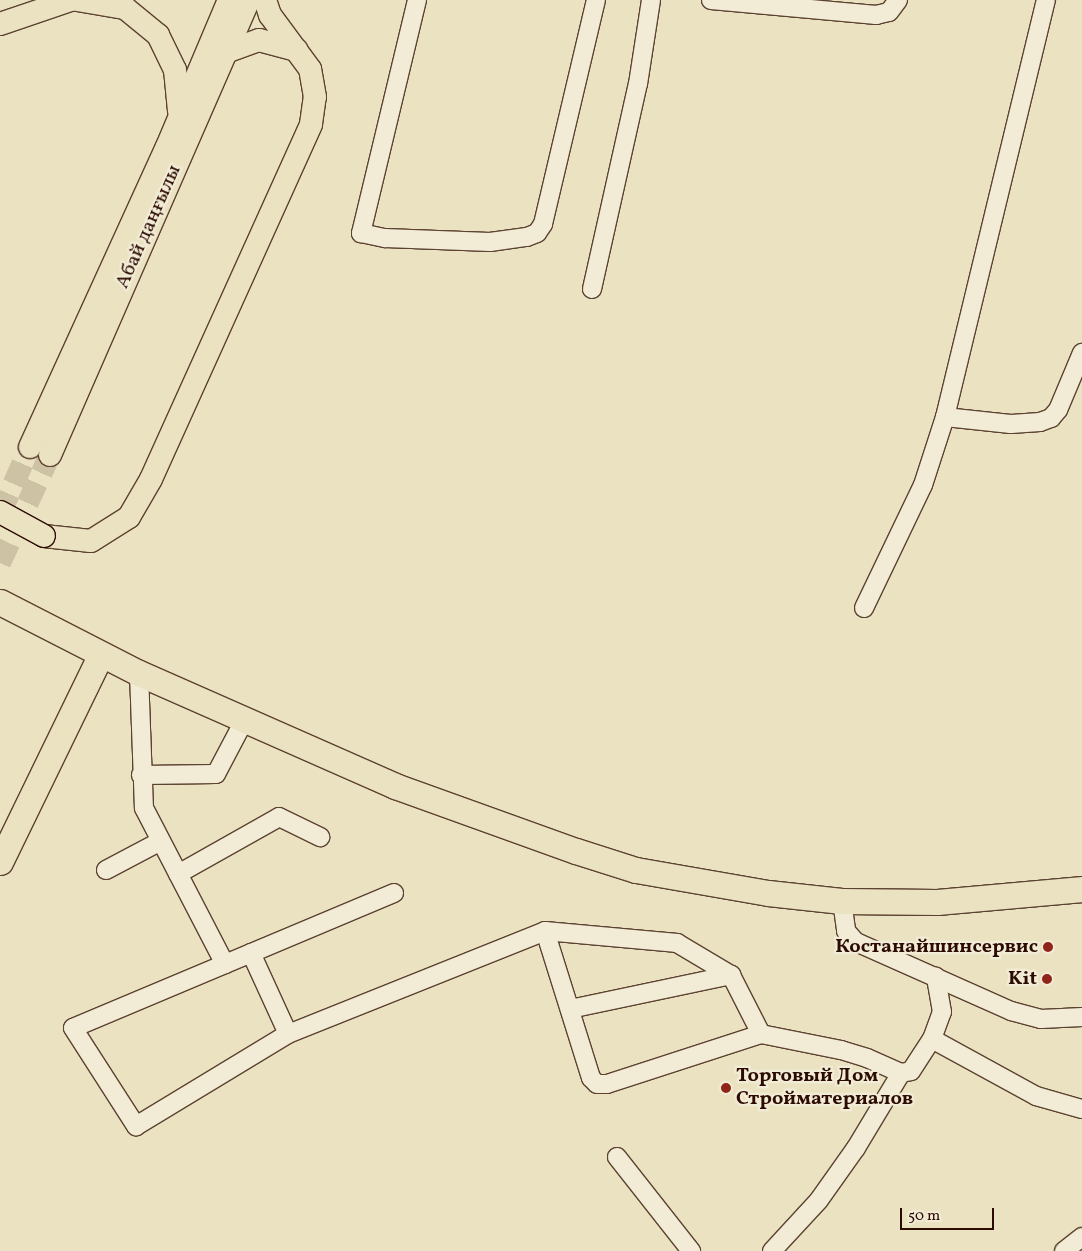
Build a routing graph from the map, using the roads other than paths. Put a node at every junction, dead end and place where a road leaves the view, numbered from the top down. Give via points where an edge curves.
1 (71, 0) edge
2 (77, 0) edge
3 (229, 0) edge
4 (248, 0) edge
5 (265, 0) edge
6 (417, 0) edge
7 (596, 0) edge
8 (651, 0) edge
9 (711, 0) edge
10 (898, 0) edge
11 (1046, 0) edge
12 (0, 24) edge
13 (298, 50) junction
14 (226, 52) junction
15 (180, 115) junction
16 (592, 289) dead end
17 (1082, 354) edge
18 (945, 417) junction
19 (0, 512) edge
20 (7, 606) edge
21 (864, 608) dead end
22 (101, 654) junction
23 (139, 673) junction
24 (246, 718) junction
25 (140, 775) junction
26 (320, 837) dead end
27 (161, 841) junction
28 (0, 862) edge
29 (106, 870) dead end
30 (178, 874) junction
31 (1082, 889) edge
32 (394, 893) dead end
33 (842, 901) junction
34 (545, 931) junction
35 (251, 953) junction
36 (225, 964) junction
37 (731, 975) junction
38 (936, 977) junction
39 (570, 1009) junction
40 (1082, 1017) edge
41 (288, 1034) junction
42 (761, 1034) junction
43 (932, 1039) junction
44 (901, 1073) junction
45 (1082, 1109) edge
46 (617, 1157) dead end
47 (1082, 1237) edge
48 (691, 1251) edge
49 (772, 1251) edge
50 (1064, 1251) edge

1 - 12 main road
2 - 15 main road via 125,8 158,35 175,70
3 - 15 main road, Абай даңғылы
4 - 14 main road, Абай даңғылы
5 - 13 main road via 270,15
6 - 7 lane via 361,233 394,238 490,242 527,237 537,233 542,224
8 - 16 lane via 638,84
9 - 10 lane via 876,15 889,12
11 - 18 lane
13 - 14 main road via 259,40
13 - 19 main road, bridge via 310,69 315,97 311,124 151,479 129,517 91,541 44,536
14 - 15 main road, Абай даңғылы via 40,451
17 - 18 lane via 1058,410 1051,418 1011,424
18 - 21 lane via 923,485
20 - 22 highway
22 - 23 highway
22 - 28 highway
23 - 24 highway
23 - 25 lane
24 - 25 lane via 216,774
24 - 33 highway via 395,786 636,870 700,883
25 - 27 lane via 144,808
26 - 30 lane via 279,816
27 - 29 lane
27 - 30 lane
30 - 36 lane
31 - 33 highway via 937,902
32 - 35 lane
33 - 38 lane via 846,931 856,942
34 - 37 lane via 677,943
34 - 39 lane
34 - 41 lane
35 - 36 lane
35 - 41 lane
36 - 41 lane via 73,1028 136,1126
37 - 39 lane
37 - 42 lane
38 - 40 lane via 1011,1010 1041,1019
38 - 43 lane via 942,1012
39 - 42 lane via 591,1078 597,1084 607,1084
42 - 44 lane via 850,1053
43 - 44 lane via 911,1071
43 - 45 lane via 1036,1096
44 - 49 lane via 856,1148 819,1200
46 - 48 lane
47 - 50 lane

